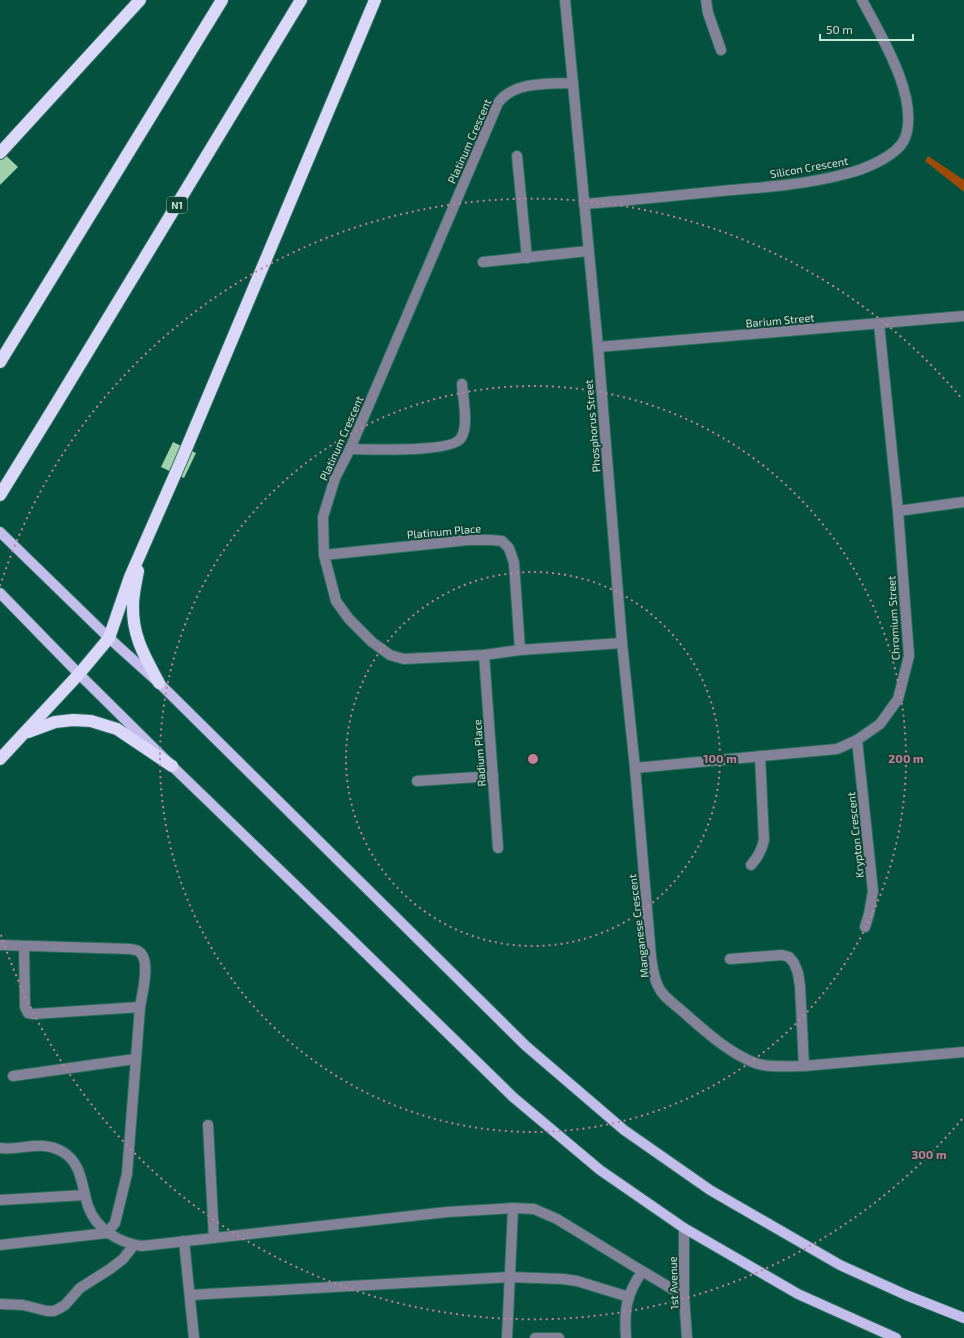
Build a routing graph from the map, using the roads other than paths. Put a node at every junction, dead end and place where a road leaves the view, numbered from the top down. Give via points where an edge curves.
1 (140, 0) edge
2 (222, 0) edge
3 (300, 0) edge
4 (375, 0) edge
5 (565, 0) edge
6 (706, 0) edge
7 (862, 0) edge
8 (721, 50) dead end
9 (573, 83) junction
10 (0, 153) edge
11 (517, 156) dead end
12 (584, 204) junction
13 (588, 251) junction
14 (527, 258) junction
15 (483, 262) dead end
16 (964, 316) edge
17 (879, 324) junction
18 (598, 347) junction
19 (0, 362) edge
20 (462, 384) dead end
21 (350, 449) junction
22 (0, 495) edge
23 (964, 502) edge
24 (898, 510) junction
25 (0, 532) edge
26 (141, 552) junction
27 (324, 555) junction
28 (0, 593) edge
29 (109, 638) junction
30 (622, 643) junction
31 (520, 650) junction
32 (484, 655) junction
33 (79, 674) junction
34 (159, 683) junction
35 (21, 736) junction
36 (857, 740) junction
37 (760, 756) junction
38 (0, 759) edge
39 (172, 766) junction
40 (635, 768) junction
41 (493, 776) junction
42 (417, 781) dead end
43 (498, 848) dead end
44 (751, 865) dead end
45 (865, 927) dead end
46 (0, 945) edge
47 (24, 946) junction
48 (730, 958) dead end
49 (140, 1007) junction
50 (964, 1052) edge
51 (136, 1059) junction
52 (804, 1066) junction
53 (13, 1076) dead end
54 (208, 1124) dead end
55 (0, 1148) edge
56 (85, 1195) junction
57 (0, 1200) edge
58 (513, 1208) junction
59 (684, 1228) junction
60 (107, 1233) junction
61 (214, 1238) junction
62 (184, 1241) junction
63 (0, 1245) edge
64 (134, 1245) junction
65 (642, 1272) junction
66 (510, 1277) junction
67 (190, 1295) junction
68 (684, 1296) junction
69 (629, 1297) junction
70 (0, 1304) edge
71 (964, 1318) edge
72 (194, 1338) edge
73 (507, 1338) edge
74 (535, 1338) edge
75 (559, 1338) edge
76 (626, 1338) edge
77 (687, 1338) edge
78 (896, 1338) edge

1 - 10 highway
2 - 19 highway
3 - 22 highway, N1
4 - 26 highway
5 - 9 street
6 - 8 street
7 - 12 street, Silicon Crescent via 895,64 905,95 908,120 905,138 892,154 845,174 785,185
9 - 12 street, Phosphorus Street
9 - 21 street, Platinum Crescent via 517,88 508,92 498,103
11 - 14 street
12 - 13 street, Phosphorus Street
13 - 14 street
13 - 18 street, Phosphorus Street
14 - 15 street
16 - 17 street, Barium Street
17 - 18 street, Barium Street
17 - 24 street, Chromium Street
18 - 30 street, Phosphorus Street
20 - 21 street via 464,431 461,439 455,444 430,449
21 - 27 street, Platinum Crescent via 335,478 323,517
23 - 24 street
24 - 36 street, Chromium Street via 909,656 898,699 880,724
25 - 29 main road
26 - 29 highway
26 - 34 highway via 133,604 134,622 138,643
27 - 31 street, Platinum Place via 468,540 502,541 509,548 514,563
27 - 32 street, Platinum Crescent via 336,601 349,619 372,642 390,654 404,659
28 - 33 main road
29 - 33 highway
29 - 34 main road
30 - 31 street, Platinum Crescent
30 - 40 street, Phosphorus Street
31 - 32 street, Platinum Crescent
32 - 41 street, Radium Place
33 - 35 highway
33 - 39 main road
34 - 71 main road via 526,1046 624,1130 710,1190 840,1265
35 - 38 highway
35 - 39 highway via 55,722 90,721 117,730
36 - 37 street, Chromium Street via 837,749
36 - 45 street, Krypton Crescent via 873,891
37 - 40 street, Chromium Street
37 - 44 street via 764,840 758,856
39 - 59 main road via 513,1097 600,1170
40 - 52 street, Manganese Crescent via 652,969 658,987 715,1040 737,1054 756,1063
41 - 42 street
41 - 43 street, Radium Place
46 - 47 street
47 - 49 street via 138,950 146,964
47 - 49 street via 25,1007 28,1012 33,1014
48 - 52 street via 782,955 789,957 794,963 800,986
49 - 51 street
50 - 52 street, Manganese Crescent
51 - 53 street
51 - 60 street via 127,1174 115,1223
54 - 61 street
55 - 56 street via 36,1145 63,1152 72,1159 78,1169
56 - 57 street
56 - 60 street via 88,1208
58 - 61 street via 447,1212
58 - 65 street via 534,1209 557,1219
58 - 66 street
59 - 68 street, 1st Avenue
59 - 78 main road via 798,1294
60 - 63 street
60 - 64 street
61 - 62 street
62 - 64 street
62 - 67 street
64 - 70 street via 123,1259 80,1288 65,1305 54,1311
65 - 68 street
65 - 69 street
66 - 67 street
66 - 69 street via 577,1281
66 - 73 street
67 - 72 street
68 - 77 street, 1st Avenue
69 - 76 street via 625,1311
74 - 75 street

